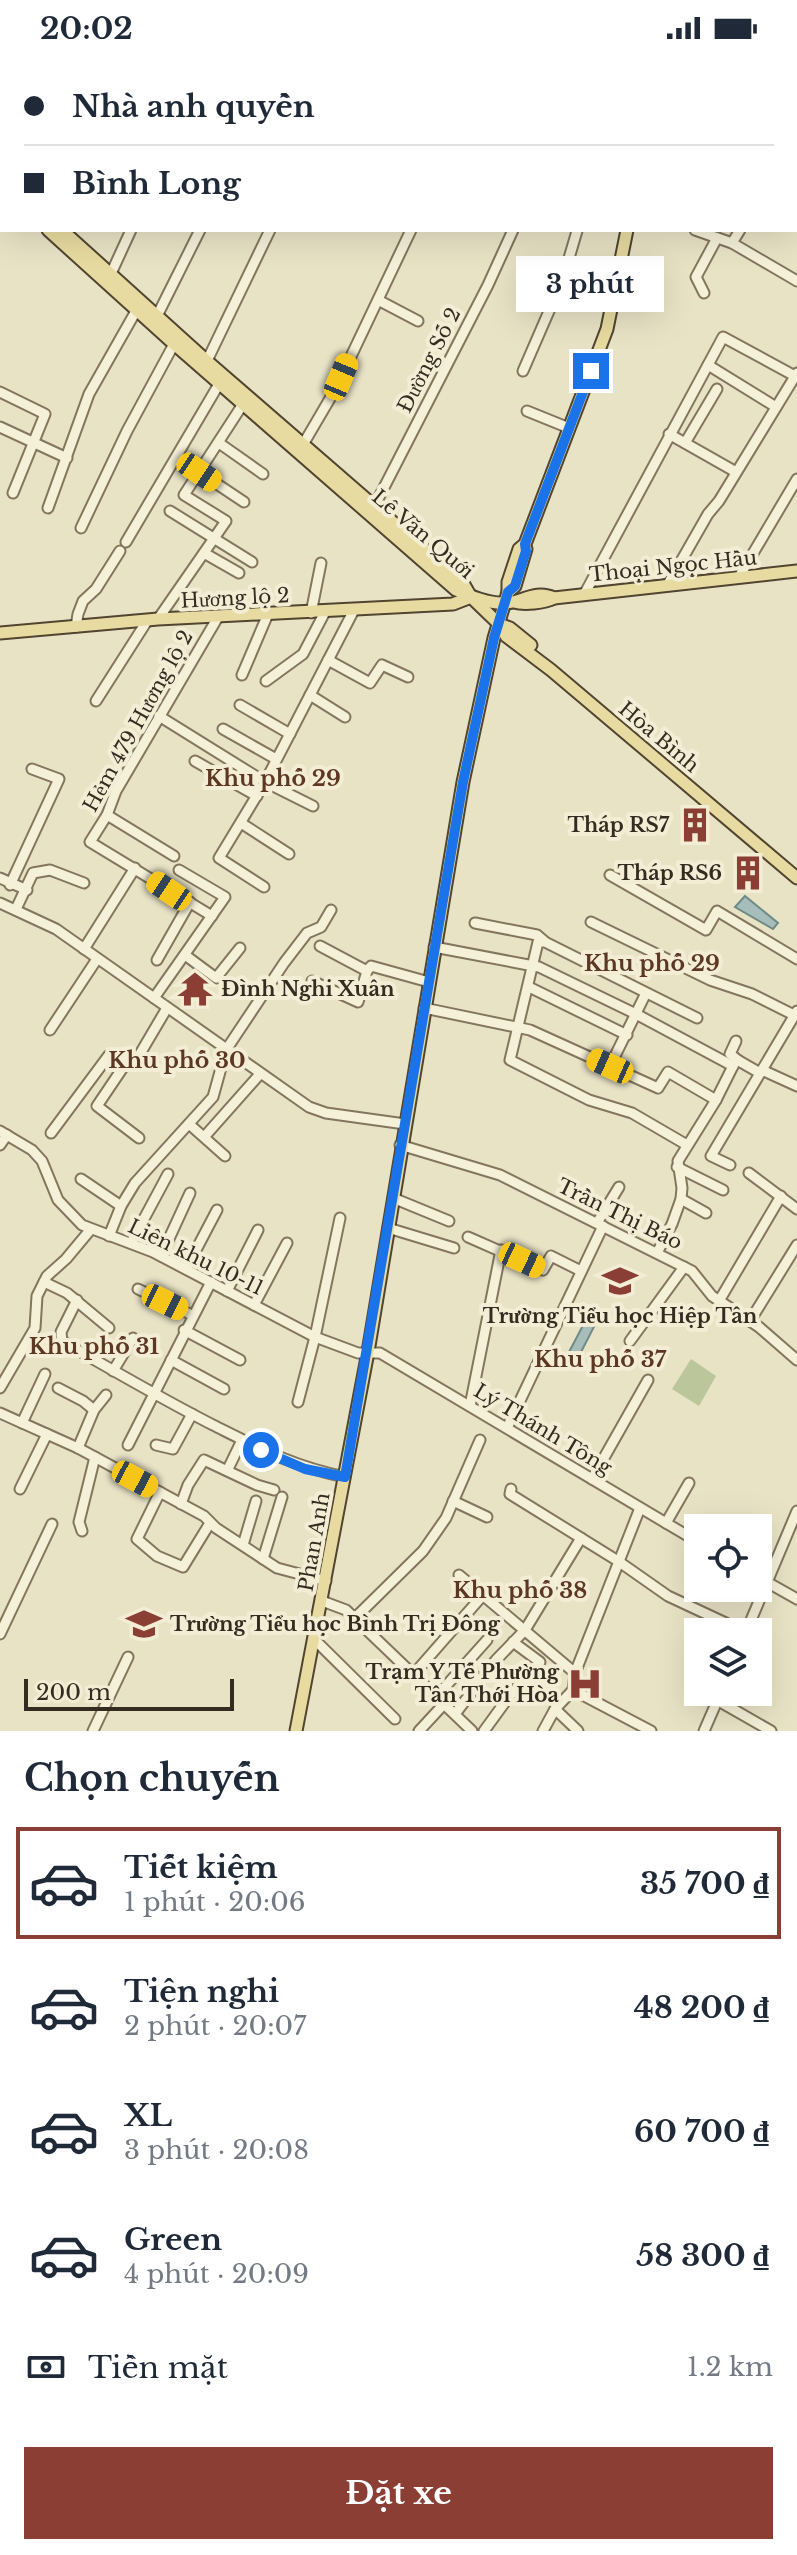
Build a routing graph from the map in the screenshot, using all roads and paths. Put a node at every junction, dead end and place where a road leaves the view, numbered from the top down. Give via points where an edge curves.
1 (50, 232) edge
2 (64, 232) edge
3 (130, 232) edge
4 (199, 232) edge
5 (269, 232) edge
6 (410, 232) edge
7 (512, 232) edge
8 (577, 232) edge
9 (627, 232) edge
10 (700, 232) edge
11 (739, 232) edge
12 (717, 238) junction
13 (732, 243) junction
14 (109, 279) junction
15 (584, 280) dead end
16 (797, 281) edge
17 (616, 286) junction
18 (559, 292) junction
19 (704, 293) dead end
20 (378, 300) junction
21 (612, 304) junction
22 (136, 311) junction
23 (157, 316) junction
24 (418, 321) dead end
25 (174, 344) junction
26 (205, 365) junction
27 (708, 365) junction
28 (523, 371) dead end
29 (796, 374) edge
30 (219, 384) junction
31 (717, 389) dead end
32 (0, 392) edge
33 (243, 404) junction
34 (776, 407) junction
35 (527, 411) dead end
36 (0, 427) edge
37 (569, 428) junction
38 (669, 434) junction
39 (33, 442) junction
40 (219, 443) junction
41 (685, 443) junction
42 (301, 447) junction
43 (67, 458) junction
44 (199, 472) junction
45 (736, 472) junction
46 (263, 474) dead end
47 (797, 479) edge
48 (13, 493) dead end
49 (244, 502) dead end
50 (375, 505) junction
51 (48, 508) dead end
52 (170, 511) dead end
53 (81, 528) dead end
54 (214, 539) junction
55 (204, 553) junction
56 (252, 562) dead end
57 (321, 563) dead end
58 (797, 571) edge
59 (239, 573) dead end
60 (739, 577) junction
61 (668, 584) junction
62 (585, 593) junction
63 (471, 597) junction
64 (509, 599) junction
65 (354, 610) junction
66 (325, 612) junction
67 (311, 613) junction
68 (268, 614) junction
69 (218, 617) junction
70 (152, 620) junction
71 (499, 624) junction
72 (76, 627) junction
73 (0, 633) edge
74 (328, 660) junction
75 (242, 675) dead end
76 (408, 677) dead end
77 (266, 681) dead end
78 (310, 695) junction
79 (96, 701) dead end
80 (240, 705) dead end
81 (159, 716) junction
82 (345, 717) dead end
83 (223, 729) dead end
84 (290, 734) junction
85 (276, 759) junction
86 (195, 761) dead end
87 (32, 769) dead end
88 (265, 782) junction
89 (701, 792) junction
90 (257, 796) junction
91 (313, 806) dead end
92 (107, 815) junction
93 (241, 823) junction
94 (289, 854) dead end
95 (174, 856) dead end
96 (135, 868) junction
97 (797, 868) edge
98 (179, 870) dead end
99 (610, 875) dead end
100 (0, 878) edge
101 (797, 878) edge
102 (84, 883) dead end
103 (10, 885) junction
104 (264, 887) dead end
105 (27, 890) junction
106 (190, 902) junction
107 (0, 903) edge
108 (16, 909) junction
109 (331, 910) dead end
110 (212, 916) junction
111 (591, 922) dead end
112 (475, 923) dead end
113 (545, 942) junction
114 (320, 946) dead end
115 (434, 947) junction
116 (240, 948) dead end
117 (84, 949) junction
118 (185, 955) junction
119 (97, 959) junction
120 (797, 959) edge
121 (157, 960) dead end
122 (534, 965) junction
123 (367, 971) junction
124 (312, 981) dead end
125 (429, 982) junction
126 (529, 987) junction
127 (646, 993) junction
128 (154, 998) junction
129 (167, 1008) junction
130 (424, 1008) junction
131 (796, 1013) edge
132 (636, 1014) junction
133 (697, 1018) dead end
134 (520, 1026) junction
135 (50, 1030) dead end
136 (627, 1035) junction
137 (736, 1041) dead end
138 (226, 1050) junction
139 (126, 1063) junction
140 (736, 1063) junction
141 (610, 1066) junction
142 (761, 1072) junction
143 (260, 1074) junction
144 (797, 1086) edge
145 (716, 1100) junction
146 (189, 1124) junction
147 (405, 1124) junction
148 (3, 1133) edge
149 (51, 1133) dead end
150 (205, 1136) junction
151 (139, 1138) dead end
152 (0, 1145) edge
153 (400, 1145) junction
154 (687, 1145) junction
155 (225, 1156) dead end
156 (730, 1165) dead end
157 (677, 1167) junction
158 (749, 1173) dead end
159 (168, 1174) dead end
160 (81, 1179) dead end
161 (619, 1187) dead end
162 (723, 1190) dead end
163 (190, 1193) dead end
164 (781, 1196) junction
165 (393, 1198) junction
166 (681, 1199) junction
167 (121, 1206) junction
168 (797, 1209) edge
169 (217, 1210) dead end
170 (706, 1213) dead end
171 (340, 1218) dead end
172 (449, 1221) dead end
173 (600, 1225) junction
174 (388, 1228) junction
175 (91, 1229) junction
176 (258, 1230) dead end
177 (109, 1236) junction
178 (468, 1237) dead end
179 (131, 1243) junction
180 (287, 1243) dead end
181 (797, 1245) edge
182 (454, 1248) dead end
183 (501, 1250) junction
184 (657, 1253) junction
185 (161, 1256) junction
186 (684, 1267) junction
187 (186, 1269) junction
188 (581, 1271) junction
189 (44, 1282) junction
190 (211, 1282) junction
191 (138, 1289) dead end
192 (227, 1291) junction
193 (77, 1300) junction
194 (719, 1301) junction
195 (254, 1305) junction
196 (192, 1315) junction
197 (750, 1321) junction
198 (109, 1328) dead end
199 (184, 1330) junction
200 (315, 1337) junction
201 (133, 1338) dead end
202 (630, 1341) dead end
203 (368, 1352) junction
204 (171, 1360) junction
205 (240, 1360) dead end
206 (797, 1360) edge
207 (113, 1371) junction
208 (45, 1374) dead end
209 (648, 1380) dead end
210 (0, 1388) edge
211 (58, 1388) dead end
212 (224, 1389) dead end
213 (153, 1394) junction
214 (106, 1395) dead end
215 (298, 1402) dead end
216 (470, 1406) junction
217 (94, 1410) junction
218 (0, 1413) edge
219 (192, 1414) junction
220 (22, 1423) junction
221 (507, 1428) junction
222 (47, 1434) junction
223 (242, 1440) junction
224 (480, 1440) dead end
225 (128, 1445) dead end
226 (156, 1445) dead end
227 (78, 1448) junction
228 (95, 1457) junction
229 (228, 1469) junction
230 (345, 1477) junction
231 (592, 1479) junction
232 (689, 1483) dead end
233 (20, 1489) dead end
234 (511, 1489) dead end
235 (274, 1490) dead end
236 (160, 1492) junction
237 (282, 1497) dead end
238 (256, 1501) dead end
239 (453, 1501) junction
240 (181, 1504) junction
241 (640, 1508) junction
242 (797, 1511) edge
243 (487, 1517) dead end
244 (210, 1523) junction
245 (666, 1523) junction
246 (52, 1524) dead end
247 (82, 1531) dead end
248 (684, 1534) edge
249 (581, 1538) junction
250 (243, 1545) junction
251 (263, 1559) junction
252 (772, 1560) edge
253 (618, 1561) junction
254 (459, 1575) dead end
255 (326, 1581) junction
256 (772, 1585) edge
257 (483, 1595) junction
258 (797, 1599) edge
259 (322, 1601) junction
260 (355, 1618) junction
261 (716, 1618) edge
262 (525, 1630) junction
263 (0, 1634) edge
264 (315, 1640) junction
265 (487, 1640) dead end
266 (513, 1642) junction
267 (128, 1657) dead end
268 (464, 1665) junction
269 (575, 1673) junction
270 (413, 1675) junction
271 (480, 1682) junction
272 (573, 1690) junction
273 (440, 1700) junction
274 (715, 1706) edge
275 (734, 1706) edge
276 (555, 1709) junction
277 (455, 1714) junction
278 (395, 1719) dead end
279 (93, 1731) edge
280 (296, 1731) edge
281 (419, 1731) edge
282 (472, 1731) edge
283 (484, 1731) edge
284 (543, 1731) edge
285 (578, 1731) edge
286 (651, 1731) edge
287 (704, 1731) edge
288 (771, 1731) edge

1 - 14 main road, Lê Văn Quới
2 - 14 main road, Lê Văn Quới
3 - 14 street
4 - 23 street
5 - 26 street
6 - 20 street
7 - 50 street, Đường Số 2
8 - 18 street
9 - 17 main road, Phan Anh
10 - 12 street
11 - 13 street
12 - 13 street
12 - 19 street via 696,277
13 - 16 street
14 - 22 main road, Lê Văn Quới
14 - 23 main road, Lê Văn Quới
15 - 17 street
17 - 21 main road, Phan Anh
18 - 21 street
18 - 28 street
20 - 24 street
20 - 42 street
21 - 37 main road, Phan Anh
22 - 25 main road, Lê Văn Quới
22 - 43 street via 89,394
23 - 26 main road, Lê Văn Quới
25 - 26 main road, Lê Văn Quới
25 - 53 street
26 - 30 main road, Lê Văn Quới
26 - 42 main road, Lê Văn Quới
27 - 29 street via 723,337
27 - 34 street
27 - 38 street
29 - 34 street
30 - 33 main road, Lê Văn Quới
30 - 72 street via 123,546 83,601
31 - 41 street
32 - 39 street via 45,414
33 - 40 street
33 - 42 main road, Lê Văn Quới
34 - 45 street
35 - 37 street
36 - 39 street
37 - 64 main road, Phan Anh via 519,549 508,582
38 - 41 street
38 - 62 street
39 - 43 street
39 - 48 street
40 - 44 street
40 - 46 street
41 - 45 street
42 - 50 main road, Lê Văn Quới
42 - 63 main road, Lê Văn Quới via 456,590
43 - 51 street
44 - 49 street
44 - 54 street via 184,495 226,521
45 - 61 street
47 - 60 street
50 - 63 main road, Lê Văn Quới via 463,583
52 - 54 street
54 - 55 street
54 - 56 street
55 - 59 street
55 - 70 street
57 - 67 street
58 - 60 main road, Thoại Ngọc Hầu
60 - 61 main road, Thoại Ngọc Hầu
61 - 62 main road, Thoại Ngọc Hầu
62 - 64 main road, Thoại Ngọc Hầu via 519,604
63 - 64 main road, Thoại Ngọc Hầu
63 - 65 main road, Hương lộ 2 via 453,604
63 - 71 main road, Hòa Bình
64 - 71 main road, Phan Anh
65 - 66 main road, Hương lộ 2
65 - 74 street
66 - 67 main road, Hương lộ 2
66 - 77 street via 303,654
67 - 68 main road, Hương lộ 2
68 - 69 main road, Hương lộ 2
68 - 75 street
69 - 70 main road, Hương lộ 2
69 - 81 street, Hẻm 479 Hương lộ 2
70 - 72 main road, Hương lộ 2
70 - 79 street
71 - 89 main road, Hòa Bình via 506,636
71 - 115 main road, Phan Anh via 463,782
72 - 73 main road, Hương lộ 2
74 - 76 street via 370,683 382,665
74 - 78 street
78 - 82 street
78 - 84 street
80 - 84 street
81 - 88 street
81 - 92 street, Hẻm 479 Hương lộ 2
83 - 85 street
84 - 85 street
85 - 88 street
86 - 90 street
87 - 103 street via 59,779
88 - 90 street
88 - 91 street
89 - 97 main road, Hòa Bình
89 - 101 main road, Hòa Bình
90 - 93 street
92 - 95 street
92 - 96 street, Hẻm 479 Hương lộ 2 via 90,842
93 - 94 street
93 - 104 street via 219,860
96 - 106 street
96 - 117 street
98 - 110 street via 225,897
99 - 120 street via 706,930 717,911
100 - 103 street
102 - 105 street via 50,870 33,873
103 - 105 street
105 - 108 street
106 - 110 street
106 - 121 street
107 - 108 street
108 - 117 street
109 - 138 street via 321,927 307,933
110 - 118 street
111 - 131 street via 710,980
112 - 113 street via 537,935
113 - 122 street via 538,942
113 - 127 street
114 - 123 street
115 - 122 street
115 - 125 main road, Phan Anh
116 - 118 street via 216,978
117 - 119 street
118 - 128 street
119 - 128 street
119 - 135 street
122 - 126 street
122 - 132 street
123 - 124 street via 358,1002
123 - 125 street via 371,966
125 - 130 main road, Phan Anh
126 - 134 street
126 - 136 street
127 - 132 street
127 - 133 street
128 - 129 street
129 - 138 street
129 - 139 street via 134,1064
130 - 134 street
130 - 147 main road, Phan Anh
131 - 142 street
132 - 136 street
132 - 140 street
134 - 141 street
134 - 154 street via 510,1060 589,1100 632,1113
136 - 141 street
137 - 140 street via 730,1054
138 - 143 street
138 - 146 street via 213,1097
139 - 149 street via 109,1055
139 - 151 street via 98,1109
140 - 142 street
140 - 145 street
141 - 145 street via 658,1088 668,1072
142 - 144 street
142 - 156 street via 711,1156
143 - 147 street via 317,1110
143 - 150 street
145 - 154 street
146 - 150 street
146 - 167 street
147 - 153 main road, Phan Anh
148 - 152 street
148 - 175 street, Liên khu 10-11 via 32,1150 58,1200
150 - 155 street
153 - 165 main road, Phan Anh
153 - 173 street, Trần Thị Báo via 500,1175
154 - 157 street
157 - 162 street
157 - 166 street
158 - 164 street
159 - 179 street
160 - 167 street
161 - 173 street
163 - 185 street
164 - 168 street
164 - 194 street
165 - 172 street
165 - 174 main road, Phan Anh
166 - 170 street
166 - 184 street
167 - 177 street
169 - 187 street
171 - 200 street
173 - 184 street, Trần Thị Báo
173 - 188 street
174 - 182 street
174 - 203 main road, Phan Anh
175 - 177 street, Liên khu 10-11
175 - 189 street
176 - 192 street
177 - 179 street, Liên khu 10-11
178 - 183 street
179 - 185 street, Liên khu 10-11
180 - 195 street
181 - 197 street
183 - 188 street via 543,1270 551,1256
183 - 216 street
184 - 186 street, Trần Thị Báo
185 - 187 street, Liên khu 10-11
186 - 194 street, Trần Thị Báo
186 - 202 street
187 - 190 street, Liên khu 10-11
188 - 221 street
189 - 193 street
189 - 210 street via 37,1296 35,1328
190 - 192 street, Liên khu 10-11
190 - 196 street
191 - 196 street
192 - 195 street, Liên khu 10-11
193 - 198 street
193 - 207 street via 61,1332 62,1341
194 - 197 street, Trần Thị Báo
195 - 200 street, Liên khu 10-11
196 - 199 street
197 - 206 street, Trần Thị Báo
199 - 204 street
199 - 205 street
200 - 203 street, Liên khu 10-11
200 - 215 street
201 - 207 street
203 - 216 street, Lý Thánh Tông via 380,1353
203 - 230 main road, Phan Anh
204 - 212 street
204 - 213 street
207 - 213 street
208 - 220 street
209 - 231 street
211 - 217 street
213 - 219 street
213 - 225 street
214 - 217 street
216 - 221 street, Lý Thánh Tông
217 - 227 street
218 - 220 street
219 - 223 street
219 - 226 street via 173,1449
220 - 222 street
221 - 231 street, Lý Thánh Tông
222 - 227 street
222 - 233 street
223 - 229 street
223 - 230 street via 305,1469
224 - 239 street
227 - 228 street
228 - 236 street
228 - 247 street via 79,1522
229 - 235 street
229 - 240 street via 204,1460
230 - 255 main road, Phan Anh
231 - 241 street, Lý Thánh Tông
232 - 245 street
234 - 249 street via 510,1494
236 - 240 street
236 - 244 street via 137,1539 157,1556 183,1567
237 - 251 street
238 - 250 street
239 - 243 street
239 - 260 street via 423,1551
240 - 244 street
241 - 245 street, Lý Thánh Tông
241 - 253 street
242 - 252 street
244 - 250 street
245 - 248 street, Lý Thánh Tông
246 - 263 street
249 - 253 street
249 - 262 street
250 - 251 street
251 - 255 street
253 - 261 street via 668,1596
253 - 269 street
254 - 257 street
255 - 259 main road, Phan Anh
256 - 258 street
257 - 262 street
257 - 270 street
259 - 260 street
259 - 264 main road, Phan Anh
260 - 270 street
262 - 266 street
262 - 269 street
264 - 278 street
264 - 280 main road, Phan Anh
265 - 268 street
266 - 271 street
266 - 283 street via 540,1662
267 - 279 street
268 - 271 street
268 - 273 street
269 - 272 street
270 - 273 street
271 - 277 street
272 - 276 street
272 - 286 street
273 - 277 street
273 - 281 street
274 - 287 street
275 - 288 street
276 - 284 street
276 - 285 street
277 - 282 street

